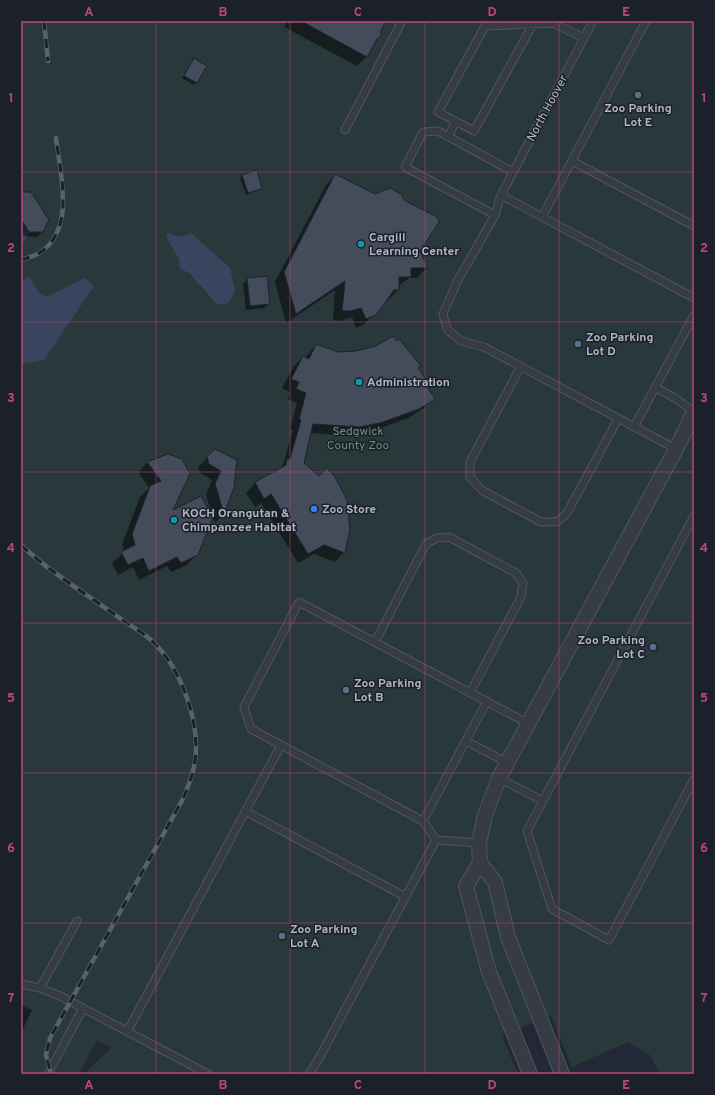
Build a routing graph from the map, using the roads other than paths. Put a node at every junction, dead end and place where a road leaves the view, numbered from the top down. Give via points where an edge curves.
1 (402, 21) edge
2 (593, 21) edge
3 (646, 21) edge
4 (533, 24) junction
5 (584, 38) junction
6 (456, 121) junction
7 (345, 130) dead end
8 (448, 136) junction
9 (572, 161) junction
10 (513, 172) junction
11 (501, 195) junction
12 (495, 215) junction
13 (542, 217) junction
14 (694, 226) edge
15 (694, 298) edge
16 (694, 315) edge
17 (521, 366) junction
18 (655, 387) junction
19 (694, 412) edge
20 (618, 419) junction
21 (634, 427) junction
22 (676, 449) junction
23 (694, 516) edge
24 (375, 642) junction
25 (470, 692) junction
26 (487, 701) junction
27 (530, 724) junction
28 (466, 740) junction
29 (281, 745) junction
30 (508, 763) junction
31 (499, 778) junction
32 (694, 779) edge
33 (543, 801) junction
34 (245, 811) junction
35 (423, 821) junction
36 (436, 840) junction
37 (478, 843) junction
38 (480, 863) junction
39 (406, 897) junction
40 (77, 921) dead end
41 (21, 984) edge
42 (40, 988) junction
43 (83, 1008) junction
44 (127, 1032) junction
45 (48, 1074) edge
46 (208, 1074) edge
47 (309, 1074) edge
48 (530, 1074) edge
49 (562, 1074) edge

1 - 7 lane
2 - 5 lane, North Hoover
3 - 9 lane
4 - 5 lane via 553,23
4 - 6 lane via 474,131
4 - 6 lane via 486,26 438,112
5 - 10 lane, North Hoover
6 - 8 lane
8 - 10 lane
8 - 12 lane via 438,131 423,132 405,167
9 - 13 lane
9 - 14 lane
10 - 11 lane, North Hoover
11 - 12 lane, North Hoover
11 - 13 lane
12 - 17 lane, North Hoover via 457,282 443,314 447,329 461,341 484,347
13 - 15 lane
16 - 18 lane
17 - 20 lane, North Hoover
17 - 20 lane via 470,462 470,477 483,492 541,522 557,522 568,513
18 - 19 lane
18 - 21 lane
19 - 22 street
20 - 21 lane, North Hoover
21 - 22 lane, North Hoover
22 - 27 street
23 - 33 lane
24 - 25 lane
24 - 25 lane via 426,544 437,538 450,537 516,573 523,583 521,597
24 - 29 lane via 299,602 244,707 251,729
25 - 26 lane
26 - 27 lane
26 - 28 lane
27 - 30 street
28 - 30 lane
28 - 35 lane
29 - 34 lane
29 - 35 lane
30 - 31 street
31 - 33 lane
31 - 37 street
32 - 33 lane via 609,940 552,909 527,831
34 - 39 lane
34 - 44 lane
35 - 36 lane
36 - 37 lane
36 - 39 lane
37 - 38 street
38 - 48 street via 466,886 490,972
38 - 49 street via 495,882 508,937
39 - 47 lane via 318,1062
40 - 42 lane
41 - 42 lane
42 - 43 lane
43 - 44 lane
43 - 45 lane
44 - 46 lane

